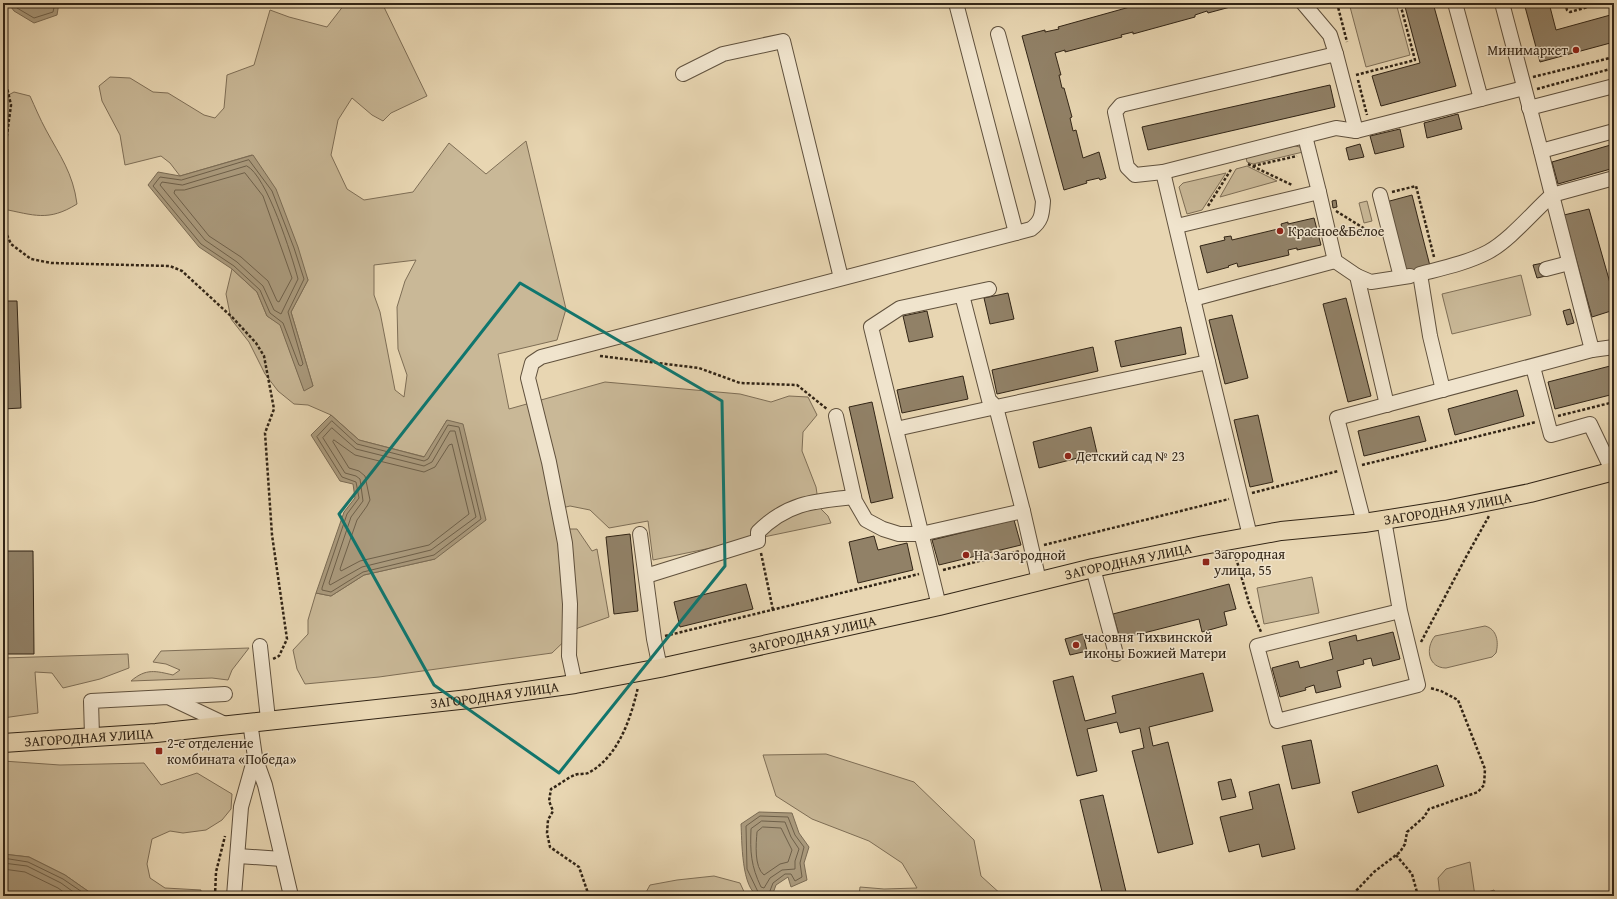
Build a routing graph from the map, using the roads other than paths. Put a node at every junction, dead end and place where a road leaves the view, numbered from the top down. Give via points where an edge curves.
1 (956, 3) edge
2 (1303, 3) edge
3 (1455, 3) edge
4 (1502, 3) edge
5 (998, 34) dead end
6 (1336, 54) junction
7 (683, 74) dead end
8 (1528, 83) junction
9 (1614, 86) edge
10 (1481, 99) junction
11 (1529, 108) junction
12 (1356, 131) junction
13 (1614, 131) edge
14 (1305, 136) junction
15 (1541, 151) junction
16 (1163, 172) junction
17 (1614, 178) edge
18 (1380, 195) road end
19 (1552, 195) junction
20 (1317, 196) junction
21 (1176, 226) junction
22 (1016, 233) junction
23 (1335, 260) junction
24 (1569, 263) junction
25 (1546, 269) dead end
26 (1420, 274) junction
27 (1356, 276) junction
28 (1401, 277) junction
29 (842, 278) junction
30 (989, 289) dead end
31 (962, 295) junction
32 (1193, 299) junction
33 (1614, 347) edge
34 (1592, 350) junction
35 (1208, 362) junction
36 (1533, 367) junction
37 (1443, 390) junction
38 (1387, 405) junction
39 (996, 407) junction
40 (836, 416) road end
41 (896, 429) junction
42 (1614, 471) edge
43 (854, 497) junction
44 (1023, 511) junction
45 (1384, 520) junction
46 (1364, 523) junction
47 (640, 534) dead end
48 (921, 534) junction
49 (1250, 536) junction
50 (1093, 568) junction
51 (646, 576) junction
52 (1040, 581) junction
53 (939, 606) junction
54 (1400, 611) junction
55 (260, 646) dead end
56 (1116, 654) dead end
57 (660, 668) junction
58 (575, 684) junction
59 (225, 694) dead end
60 (168, 697) junction
61 (268, 719) junction
62 (250, 722) junction
63 (224, 724) junction
64 (92, 736) junction
65 (3, 743) edge
66 (255, 757) junction
67 (238, 856) junction
68 (282, 859) junction
69 (234, 896) edge
70 (291, 896) edge

1 - 22 street
2 - 6 street via 1330,35
3 - 10 street
4 - 8 street
5 - 22 street via 1043,201 1039,223 1031,229
6 - 12 street
6 - 16 street via 1121,105 1115,112 1127,167 1134,174
7 - 29 street via 723,54 783,41
8 - 10 street
8 - 11 street
9 - 11 street
10 - 12 street
11 - 15 street
12 - 14 street via 1336,128
13 - 15 street
14 - 16 street
14 - 20 street
15 - 19 street
16 - 21 street
17 - 19 street
18 - 28 street
19 - 24 street
19 - 26 street via 1510,237 1488,252 1460,264
20 - 21 street
20 - 23 street
21 - 32 street
22 - 29 street
23 - 27 street
23 - 32 street
24 - 25 street
24 - 34 street
26 - 28 street
26 - 37 street via 1430,336
27 - 28 street via 1371,282
27 - 38 street
29 - 58 street via 541,357 532,363 528,378 549,462 565,543 570,604 569,656
30 - 31 street
31 - 39 street via 989,400
31 - 41 street via 900,308 872,327
32 - 35 street
33 - 34 street
34 - 36 street
35 - 39 street
35 - 49 street
36 - 37 street
36 - 42 street via 1551,434 1590,424
37 - 38 street
38 - 46 street via 1337,418
39 - 41 street
39 - 44 street
40 - 43 street
41 - 48 street
42 - 45 main road, ЗАГОРОДНАЯ УЛИЦА via 1499,500
43 - 48 street via 866,520 882,529 899,534
43 - 51 street via 806,503 785,510 758,532 758,541
44 - 48 street
44 - 52 street
45 - 46 main road, ЗАГОРОДНАЯ УЛИЦА
45 - 54 street
46 - 49 main road, ЗАГОРОДНАЯ УЛИЦА
47 - 51 street
48 - 53 street
49 - 50 main road, ЗАГОРОДНАЯ УЛИЦА
50 - 52 main road, ЗАГОРОДНАЯ УЛИЦА
50 - 56 street
51 - 57 street
52 - 53 main road, ЗАГОРОДНАЯ УЛИЦА
53 - 57 main road, ЗАГОРОДНАЯ УЛИЦА
54 - 54 street via 1257,646 1277,721 1418,685
55 - 61 street via 264,664
57 - 58 main road, ЗАГОРОДНАЯ УЛИЦА
58 - 61 main road, ЗАГОРОДНАЯ УЛИЦА via 469,699
59 - 60 street
60 - 63 street
60 - 64 street via 91,701
61 - 62 main road, ЗАГОРОДНАЯ УЛИЦА
62 - 63 main road, ЗАГОРОДНАЯ УЛИЦА
62 - 66 street
63 - 64 main road, ЗАГОРОДНАЯ УЛИЦА via 156,733
64 - 65 main road, ЗАГОРОДНАЯ УЛИЦА
66 - 67 street via 241,807
66 - 68 street via 265,785
67 - 68 street
67 - 69 street
68 - 70 street

